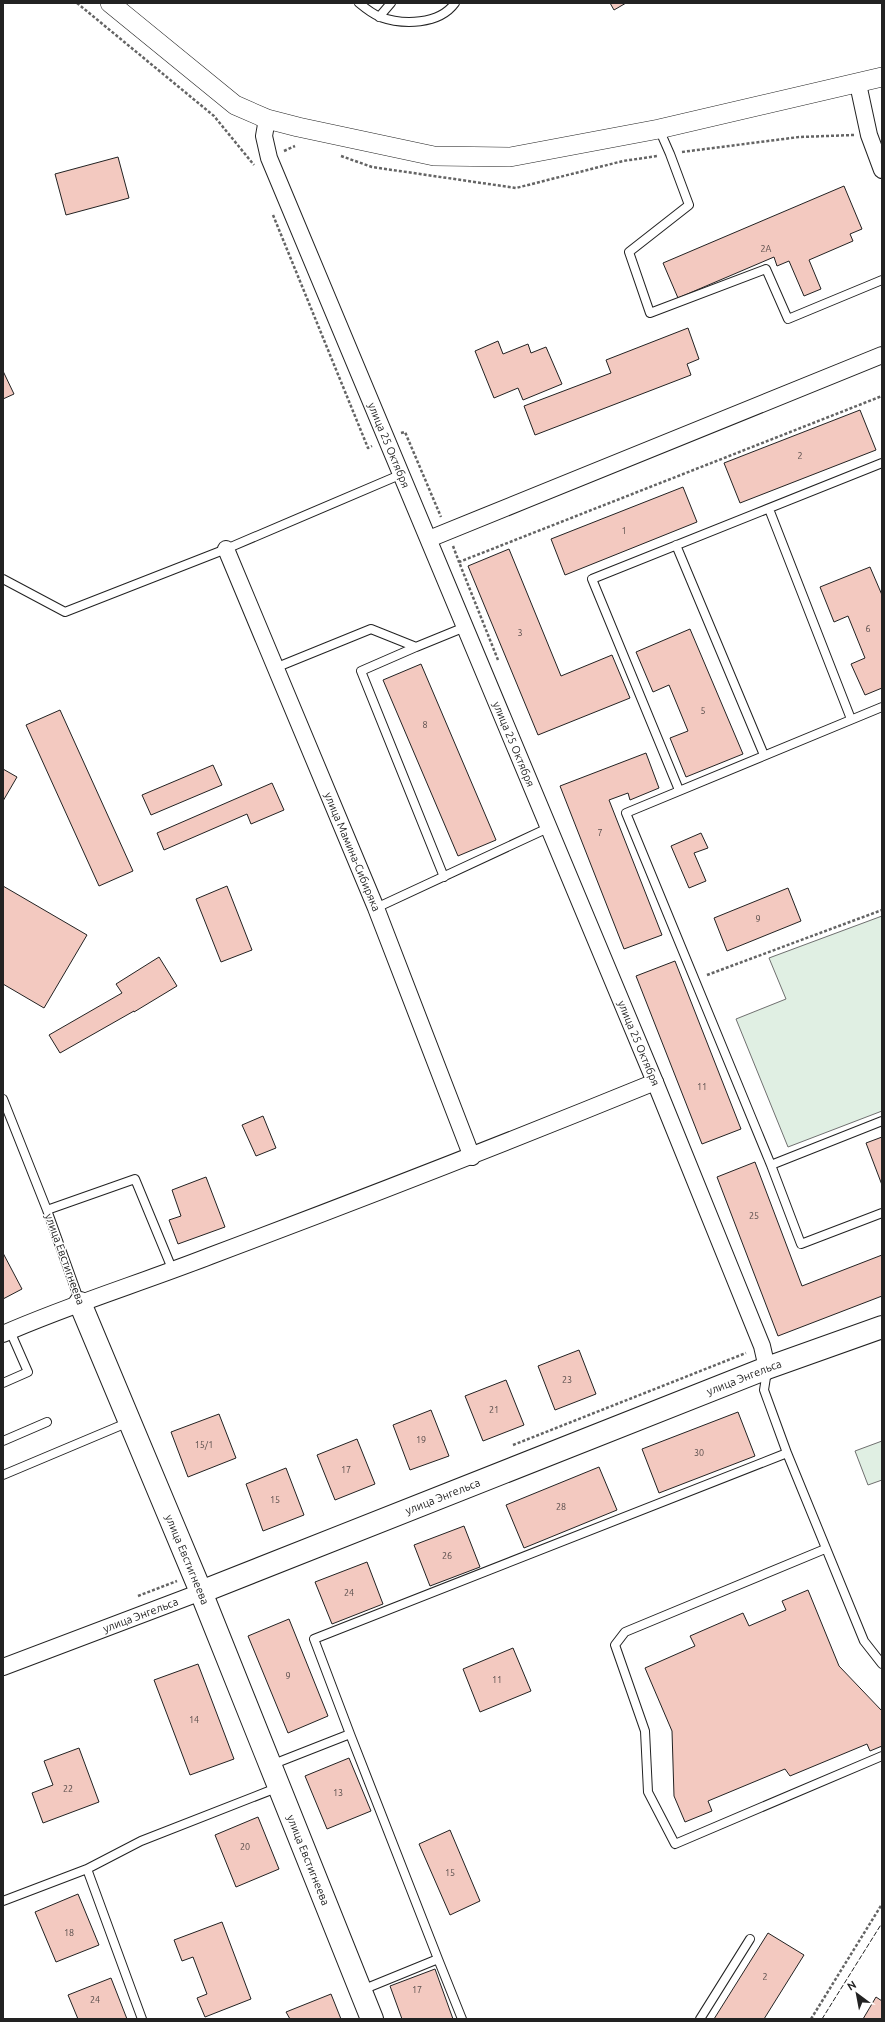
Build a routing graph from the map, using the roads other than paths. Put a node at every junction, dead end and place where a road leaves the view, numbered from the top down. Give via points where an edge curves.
1 (110, 3) edge
2 (359, 3) edge
3 (391, 3) edge
4 (454, 3) edge
5 (379, 17) junction
6 (882, 77) edge
7 (858, 84) junction
8 (267, 119) junction
9 (659, 129) junction
10 (882, 170) edge
11 (882, 280) edge
12 (882, 355) edge
13 (882, 463) edge
14 (402, 474) junction
15 (769, 509) junction
16 (429, 540) junction
17 (676, 545) junction
18 (226, 549) junction
19 (3, 579) edge
20 (465, 627) junction
21 (416, 647) junction
22 (275, 668) junction
23 (882, 707) edge
24 (851, 719) junction
25 (764, 755) junction
26 (679, 790) junction
27 (548, 828) junction
28 (444, 877) junction
29 (376, 908) junction
30 (655, 1082) junction
31 (3, 1099) edge
32 (882, 1121) edge
33 (472, 1157) junction
34 (771, 1164) junction
35 (47, 1210) junction
36 (882, 1213) edge
37 (173, 1271) junction
38 (80, 1303) junction
39 (882, 1327) edge
40 (7, 1332) edge
41 (768, 1368) junction
42 (3, 1383) edge
43 (47, 1422) dead end
44 (130, 1422) junction
45 (3, 1441) edge
46 (787, 1453) junction
47 (3, 1475) edge
48 (825, 1549) junction
49 (201, 1592) junction
50 (882, 1664) edge
51 (3, 1667) edge
52 (350, 1734) junction
53 (882, 1756) edge
54 (271, 1766) junction
55 (279, 1787) junction
56 (87, 1869) junction
57 (3, 1901) edge
58 (750, 1939) dead end
59 (438, 1959) junction
60 (360, 1990) junction
61 (142, 2019) edge
62 (372, 2019) edge
63 (462, 2019) edge
64 (700, 2019) edge

1 - 8 street via 235,105
2 - 5 lane
3 - 5 lane
4 - 5 lane via 449,10 428,20 402,22
6 - 7 street
7 - 9 street
7 - 10 street via 869,135
8 - 9 street via 426,154 510,158
8 - 14 street, улица 25 Октября via 264,136 269,158
9 - 11 lane via 689,206 629,252 650,313 766,269 788,319
12 - 16 street
13 - 15 lane
14 - 16 street, улица 25 Октября
14 - 18 lane
15 - 17 lane
15 - 24 lane
16 - 20 street, улица 25 Октября
17 - 25 lane
17 - 26 lane via 592,579
18 - 19 lane via 65,612
18 - 22 street, улица Мамина-Сибиряка
20 - 21 lane
20 - 27 street, улица 25 Октября
21 - 22 lane via 371,629
21 - 28 lane via 361,671
22 - 29 street, улица Мамина-Сибиряка
23 - 24 lane
24 - 25 lane
25 - 26 lane
26 - 34 lane via 626,813
27 - 28 lane
27 - 30 street, улица 25 Октября
28 - 29 lane
29 - 33 street, улица Мамина-Сибиряка
30 - 33 street
30 - 41 street, улица 25 Октября via 762,1346
31 - 35 lane, улица Евстигнеева
32 - 34 lane
33 - 37 street
34 - 36 lane via 801,1244
35 - 37 lane via 135,1179
35 - 38 lane, улица Евстигнеева
37 - 38 street
38 - 40 street
38 - 44 main road, улица Евстигнеева
39 - 41 main road, улица Энгельса
40 - 42 lane via 28,1372
41 - 46 lane via 764,1390
41 - 49 main road, улица Энгельса
43 - 45 lane
44 - 47 lane
44 - 49 main road, улица Евстигнеева
46 - 48 lane
46 - 52 lane via 314,1639
48 - 50 lane via 864,1641
48 - 53 lane via 625,1632 615,1645 645,1731 648,1792 675,1844
49 - 51 street, улица Энгельса
49 - 54 main road, улица Евстигнеева
52 - 54 lane
52 - 59 lane
54 - 55 main road, улица Евстигнеева
55 - 56 lane via 141,1842
55 - 60 main road, улица Евстигнеева
56 - 57 lane
56 - 61 lane
58 - 64 lane
59 - 60 lane
59 - 63 lane
60 - 62 main road, улица Евстигнеева

